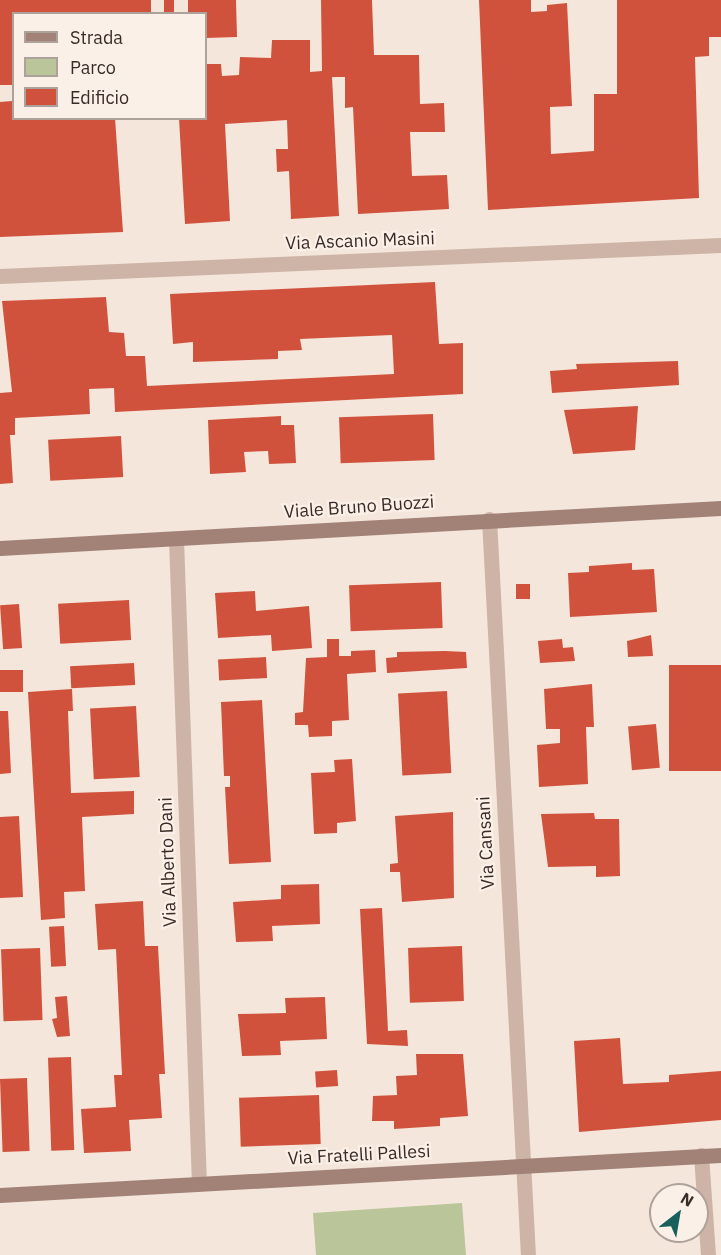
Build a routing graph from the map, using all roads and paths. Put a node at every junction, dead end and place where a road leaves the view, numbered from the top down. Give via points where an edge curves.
1 (721, 246) edge
2 (0, 276) edge
3 (721, 508) edge
4 (489, 519) junction
5 (176, 539) junction
6 (0, 548) edge
7 (701, 1155) junction
8 (721, 1155) edge
9 (523, 1166) junction
10 (199, 1184) junction
11 (0, 1196) edge
12 (528, 1255) edge
13 (708, 1255) edge

1 - 2 street, Via Ascanio Masini
3 - 4 main road, Viale Bruno Buozzi
4 - 5 main road, Viale Bruno Buozzi
4 - 9 street, Via Cansani
5 - 6 main road, Viale Bruno Buozzi
5 - 10 street, Via Alberto Dani
7 - 8 main road, Via Fratelli Pallesi
7 - 9 main road, Via Fratelli Pallesi
7 - 13 street
9 - 10 main road, Via Fratelli Pallesi
9 - 12 street, Via Cansani
10 - 11 main road, Via Fratelli Pallesi

